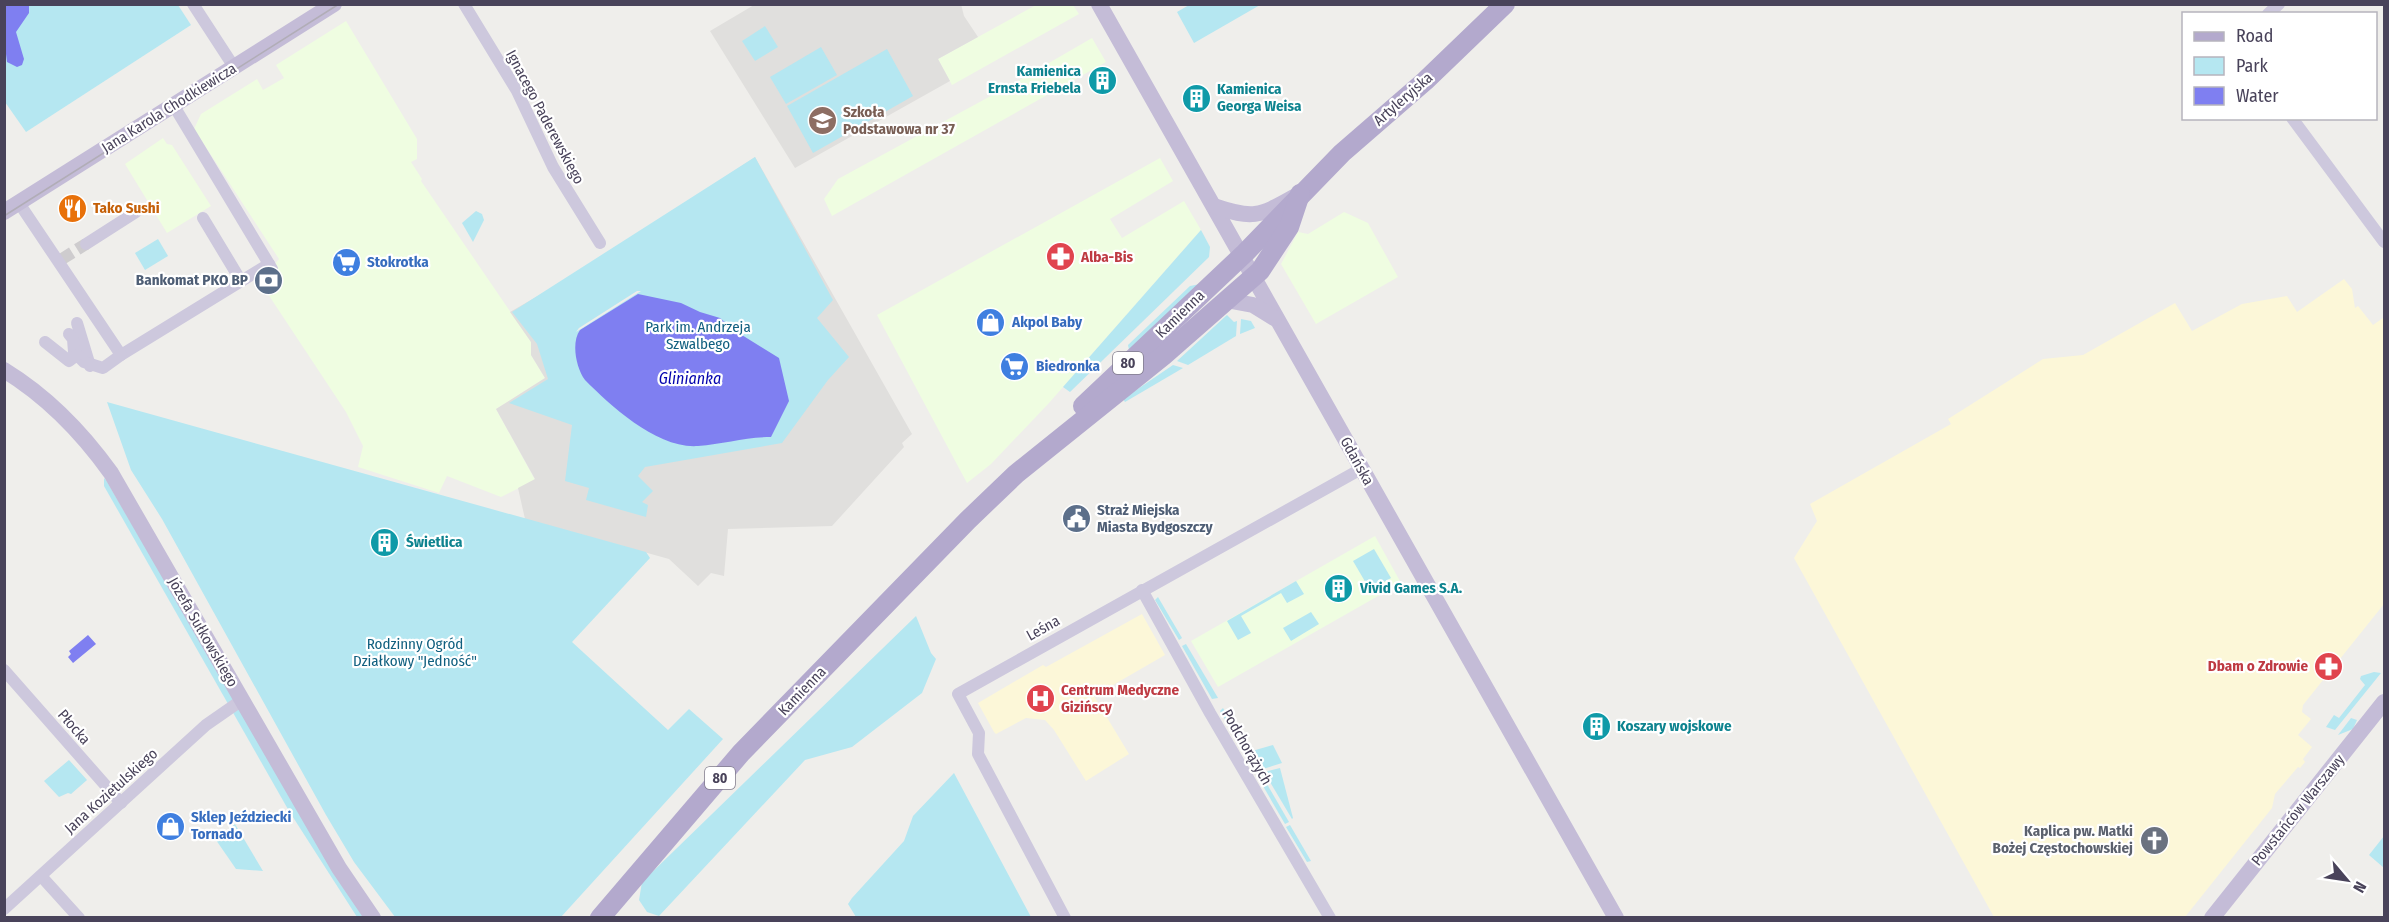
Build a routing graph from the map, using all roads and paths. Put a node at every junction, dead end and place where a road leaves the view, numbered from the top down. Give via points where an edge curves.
1 (193, 4) edge
2 (334, 4) edge
3 (464, 4) edge
4 (1100, 4) edge
5 (1505, 4) edge
6 (234, 67) junction
7 (174, 106) junction
8 (2294, 120) edge
9 (1300, 194) junction
10 (1214, 206) junction
11 (12, 208) edge
12 (135, 212) dead end
13 (203, 218) dead end
14 (2385, 242) edge
15 (600, 243) dead end
16 (86, 244) tunnel mouth
17 (1243, 255) junction
18 (1255, 276) junction
19 (241, 281) junction
20 (1226, 300) junction
21 (1277, 320) junction
22 (77, 323) dead end
23 (69, 334) dead end
24 (45, 342) dead end
25 (77, 355) junction
26 (122, 356) junction
27 (90, 366) junction
28 (4, 370) edge
29 (1361, 469) junction
30 (1016, 474) junction
31 (1142, 590) junction
32 (4, 670) edge
33 (242, 700) junction
34 (2385, 702) edge
35 (121, 803) junction
36 (41, 876) junction
37 (4, 890) edge
38 (14, 900) junction
39 (4, 909) edge
40 (79, 918) edge
41 (373, 918) edge
42 (600, 918) edge
43 (1065, 918) edge
44 (1330, 918) edge
45 (1616, 918) edge
46 (2212, 918) edge

1 - 6 street
2 - 6 main road, Jana Karola Chodkiewicza
3 - 15 street, Ignacego Paderewskiego via 517,91 550,161
4 - 10 main road, Gdańska
5 - 9 main road, Artyleryjska / 80
6 - 7 main road, Jana Karola Chodkiewicza
7 - 11 main road, Jana Karola Chodkiewicza
7 - 19 street via 271,267
8 - 14 street
9 - 10 main road via 1260,214
9 - 17 main road, Artyleryjska / 80
9 - 18 main road, Artyleryjska / 80 via 1288,227
10 - 17 main road, Gdańska
11 - 26 street via 60,260
12 - 16 street
13 - 19 street
17 - 18 main road, Gdańska
17 - 30 main road, Kamienna / 80
18 - 20 main road, Kamienna / 80
18 - 21 main road, Gdańska
19 - 26 street
20 - 21 main road via 1248,303
20 - 30 main road, Kamienna / 80
21 - 29 main road, Gdańska
22 - 27 street
23 - 25 street
24 - 25 street via 69,361
25 - 27 street
26 - 27 street via 103,368
28 - 33 main road, Józefa Sułkowskiego via 41,395 70,422 111,472
29 - 31 street, Leśna
29 - 45 main road, Gdańska
30 - 42 main road, Kamienna / 80 via 741,753
31 - 43 street, Leśna via 958,694 979,733 978,754
31 - 44 street, Podchorążych
32 - 35 street, Płocka
33 - 35 street, Jana Kozietulskiego via 206,725
33 - 41 main road, Józefa Sułkowskiego via 339,868
34 - 46 main road, Powstańców Warszawy
35 - 36 street, Jana Kozietulskiego
36 - 38 street, Jana Kozietulskiego
36 - 40 street
37 - 38 street
38 - 39 street, Jana Kozietulskiego

